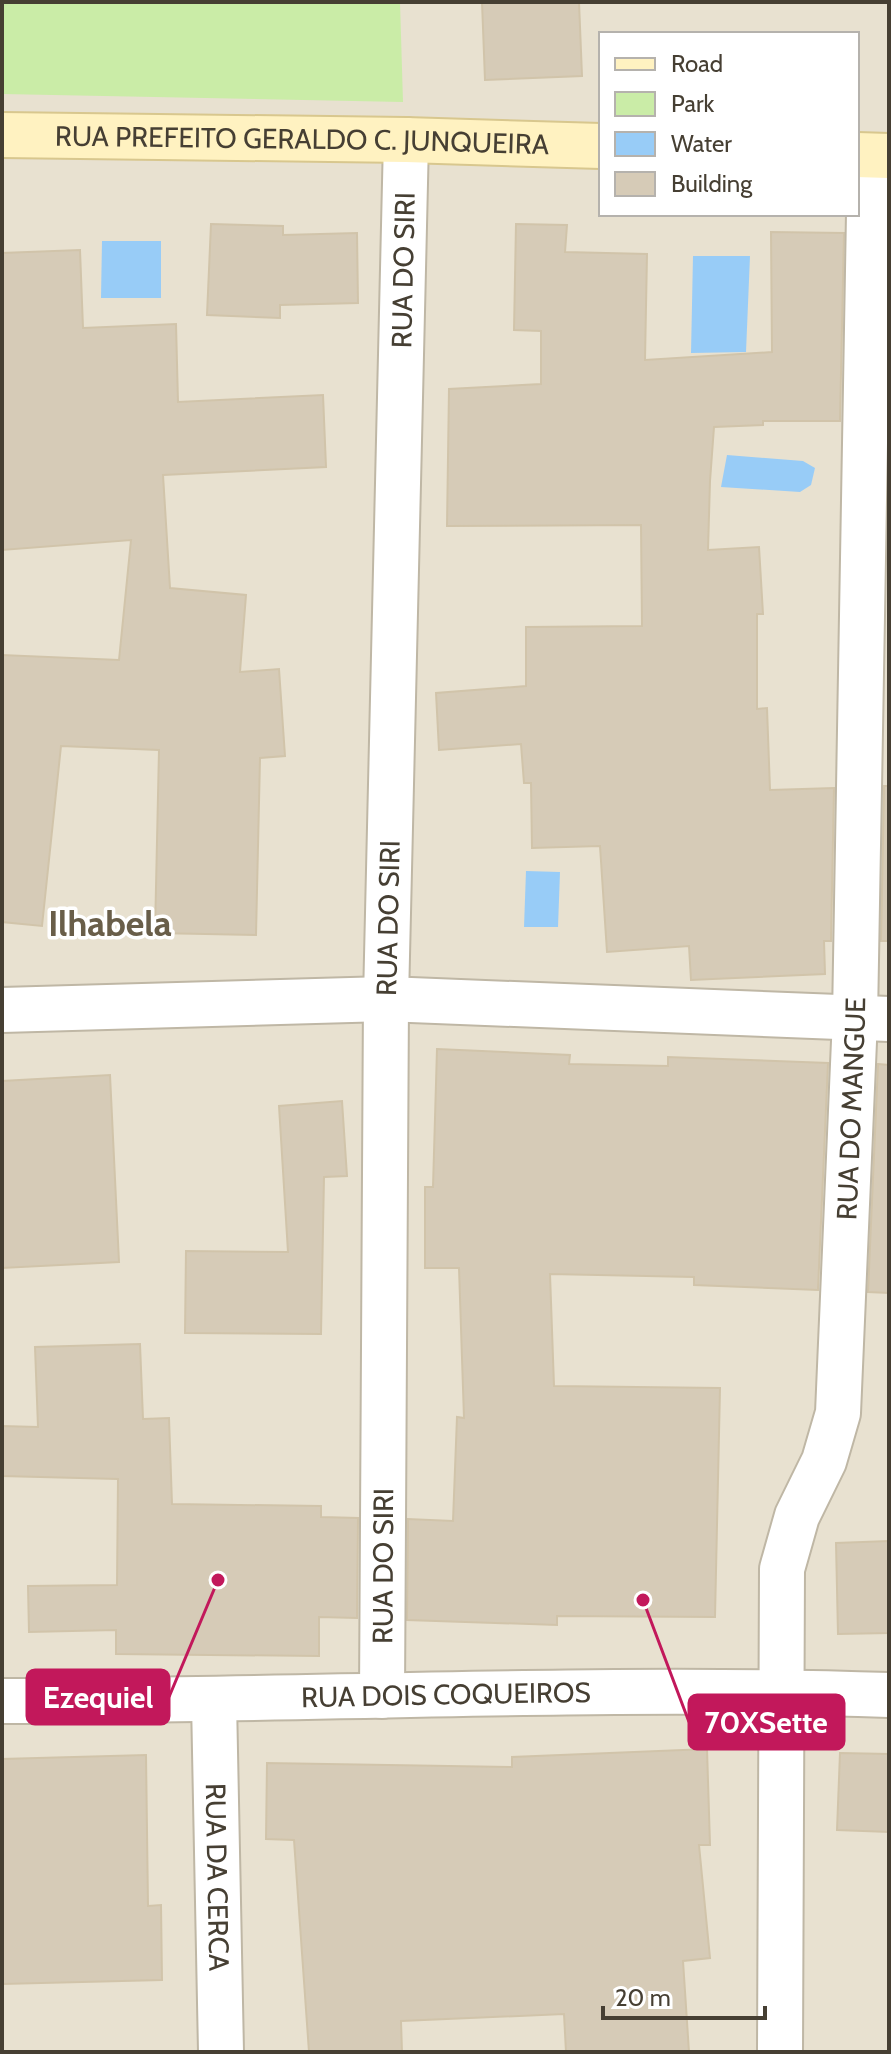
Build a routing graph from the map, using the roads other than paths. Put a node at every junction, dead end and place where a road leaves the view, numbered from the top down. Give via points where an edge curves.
1 (2, 135) edge
2 (406, 140) junction
3 (599, 146) edge
4 (872, 156) edge
5 (386, 999) junction
6 (2, 1010) edge
7 (872, 1018) edge
8 (780, 1692) junction
9 (889, 1695) edge
10 (382, 1696) junction
11 (2, 1701) edge
12 (214, 1701) junction
13 (221, 2052) edge
14 (780, 2052) edge

1 - 2 main road, RUA PREFEITO GERALDO C. JUNQUEIRA
2 - 3 main road, RUA PREFEITO GERALDO C. JUNQUEIRA
2 - 5 street, RUA DO SIRI
4 - 7 street, RUA DO MANGUE
5 - 6 street
5 - 7 street
5 - 10 street, RUA DO SIRI
7 - 8 street, RUA DO MANGUE via 838,1413 782,1569
8 - 9 street, RUA DOIS COQUEIROS
8 - 10 street, RUA DOIS COQUEIROS
8 - 14 street, RUA DO MANGUE
10 - 12 street, RUA DOIS COQUEIROS
11 - 12 street, RUA DOIS COQUEIROS
12 - 13 street, RUA DA CERCA

